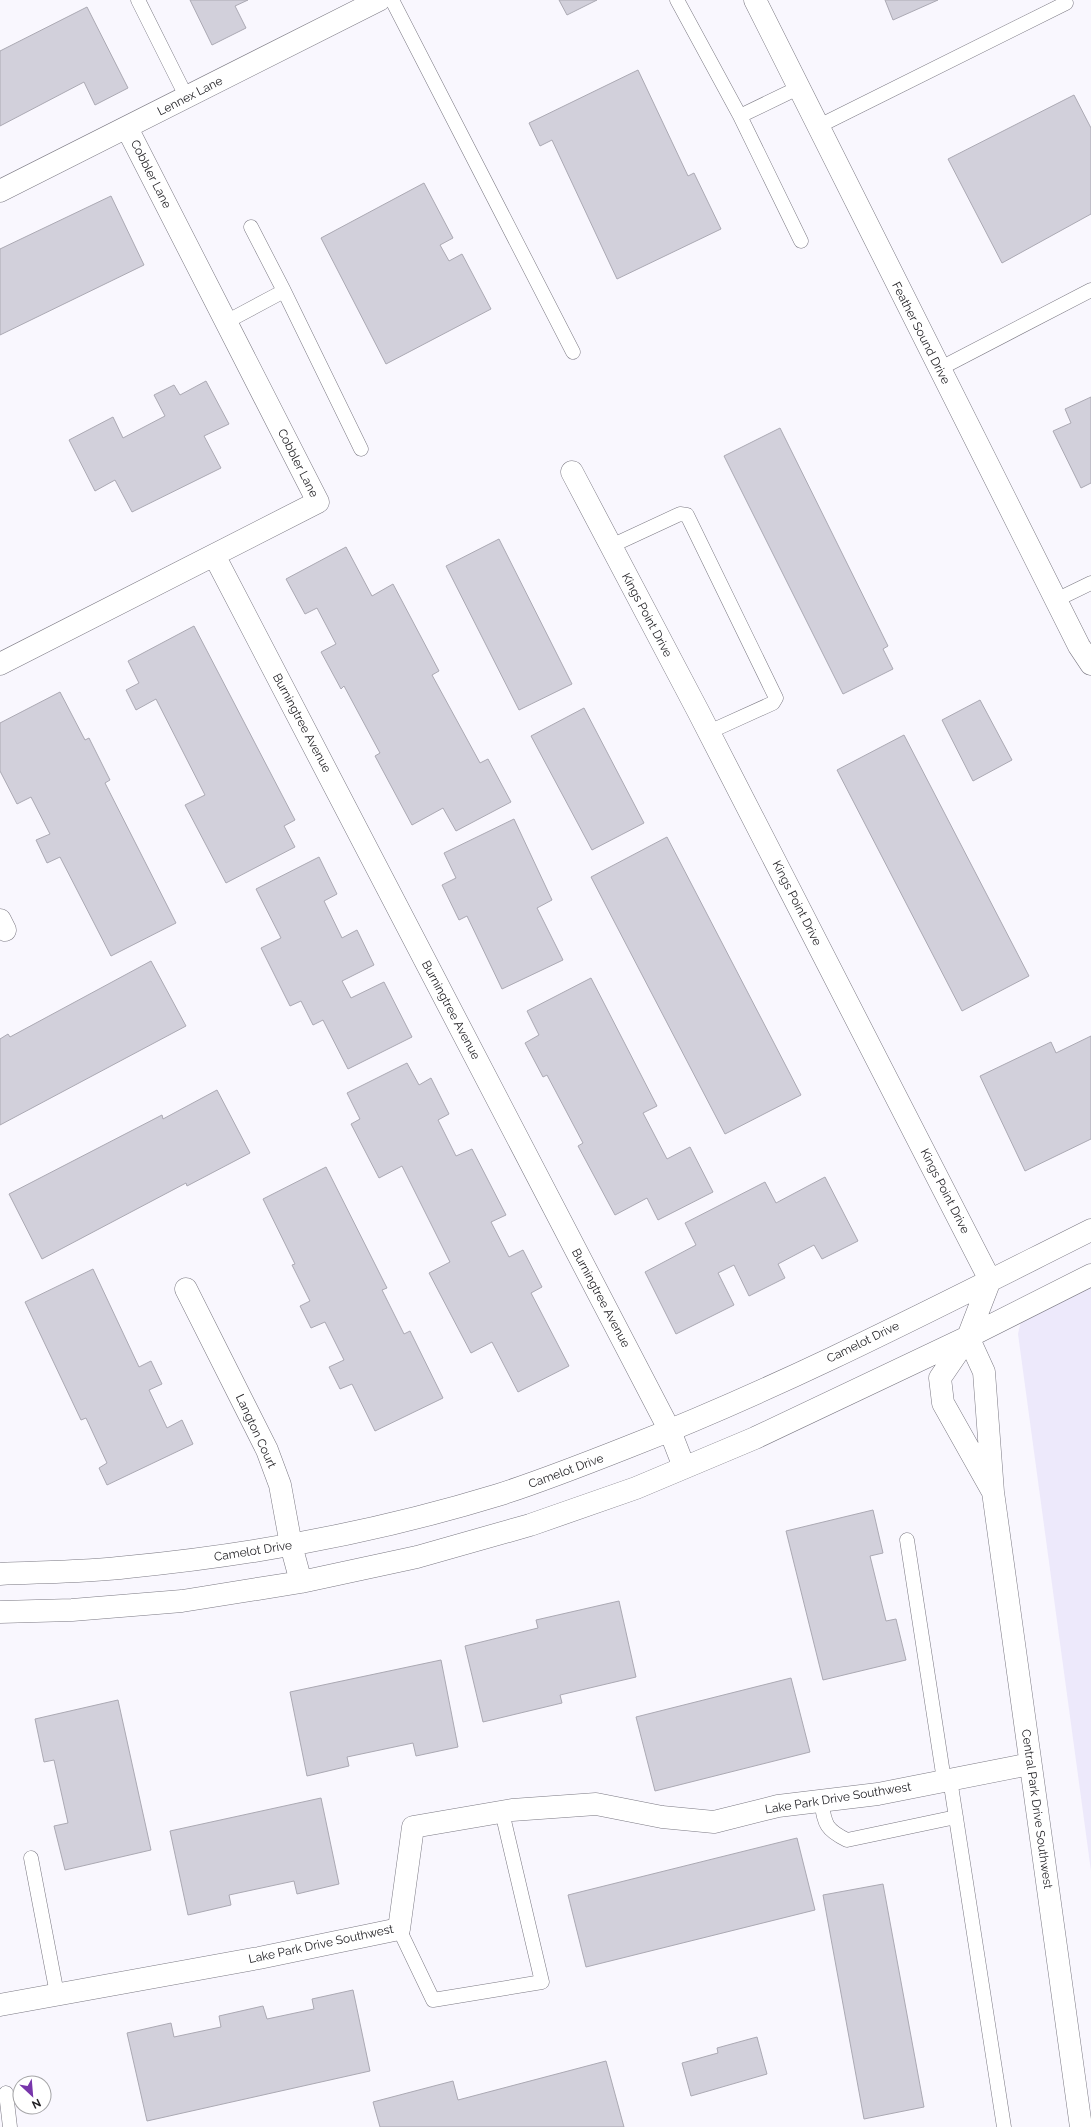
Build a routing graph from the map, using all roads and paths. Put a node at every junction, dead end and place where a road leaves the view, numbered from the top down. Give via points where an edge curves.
1 (138, 0) edge
2 (379, 0) edge
3 (392, 0) edge
4 (677, 0) edge
5 (755, 0) edge
6 (1066, 3) dead end
7 (798, 88) junction
8 (187, 98) junction
9 (740, 116) junction
10 (817, 126) junction
11 (127, 128) junction
12 (0, 191) edge
13 (251, 227) dead end
14 (801, 241) dead end
15 (1091, 290) edge
16 (284, 291) junction
17 (226, 322) junction
18 (573, 352) dead end
19 (939, 369) junction
20 (361, 449) dead end
21 (572, 472) dead end
22 (611, 546) junction
23 (214, 555) junction
24 (1091, 583) edge
25 (1056, 600) junction
26 (0, 664) edge
27 (1091, 664) edge
28 (709, 732) junction
29 (1091, 1230) edge
30 (1091, 1275) edge
31 (990, 1280) junction
32 (186, 1289) dead end
33 (968, 1337) junction
34 (670, 1430) junction
35 (684, 1468) junction
36 (993, 1492) junction
37 (907, 1540) dead end
38 (291, 1545) junction
39 (0, 1574) edge
40 (301, 1582) junction
41 (0, 1612) edge
42 (1030, 1764) junction
43 (947, 1780) junction
44 (821, 1801) junction
45 (502, 1812) junction
46 (956, 1817) junction
47 (31, 1858) dead end
48 (399, 1929) junction
49 (57, 1994) junction
50 (0, 2005) edge
51 (6, 2093) dead end
52 (10, 2127) edge
53 (1004, 2127) edge
54 (1081, 2127) edge

1 - 8 lane
2 - 8 street, Lennex Lane
3 - 18 lane
4 - 9 lane
5 - 7 street, Feather Sound Drive
6 - 10 lane
7 - 9 lane
7 - 10 street, Feather Sound Drive
8 - 11 street, Lennex Lane
9 - 14 lane
10 - 19 street, Feather Sound Drive
11 - 12 street, Lennex Lane
11 - 17 street, Cobbler Lane
13 - 16 lane
15 - 19 lane
16 - 17 lane
16 - 20 lane
17 - 23 street, Cobbler Lane via 318,502
19 - 25 street, Feather Sound Drive
21 - 22 street, Kings Point Drive
22 - 28 street, Kings Point Drive
22 - 28 lane via 680,514 687,515 776,698 773,702
23 - 26 street, Cobbler Lane
23 - 34 street, Burningtree Avenue
24 - 25 lane
25 - 27 street, Feather Sound Drive
28 - 31 street, Kings Point Drive
29 - 31 street, Camelot Drive
30 - 33 street
31 - 33 street
31 - 34 street, Camelot Drive via 757,1394
32 - 38 street, Langton Court via 267,1450 280,1485
33 - 35 street via 755,1438
33 - 36 street, Central Park Drive Southwest via 984,1372
33 - 36 street, Central Park Drive Southwest via 940,1378 943,1403
34 - 35 street, Burningtree Avenue
34 - 38 street, Camelot Drive via 554,1476 497,1495 384,1525
35 - 40 street via 636,1488 530,1525 417,1557
36 - 42 street, Central Park Drive Southwest
37 - 43 lane
38 - 39 street, Camelot Drive via 123,1568
38 - 40 street, Langton Court
40 - 41 street via 182,1601 72,1610
42 - 43 street, Lake Park Drive Southwest
42 - 54 street, Central Park Drive Southwest
43 - 44 street, Lake Park Drive Southwest via 878,1794
43 - 46 lane
44 - 45 street, Lake Park Drive Southwest via 778,1806 714,1822 662,1817 596,1804
44 - 46 lane via 825,1821 832,1833 847,1840
45 - 48 street, Lake Park Drive Southwest via 413,1827
45 - 48 lane via 542,1982 433,2000
46 - 53 lane
47 - 49 lane
48 - 49 street, Lake Park Drive Southwest via 259,1958
49 - 50 street, Lake Park Drive Southwest
51 - 52 lane

